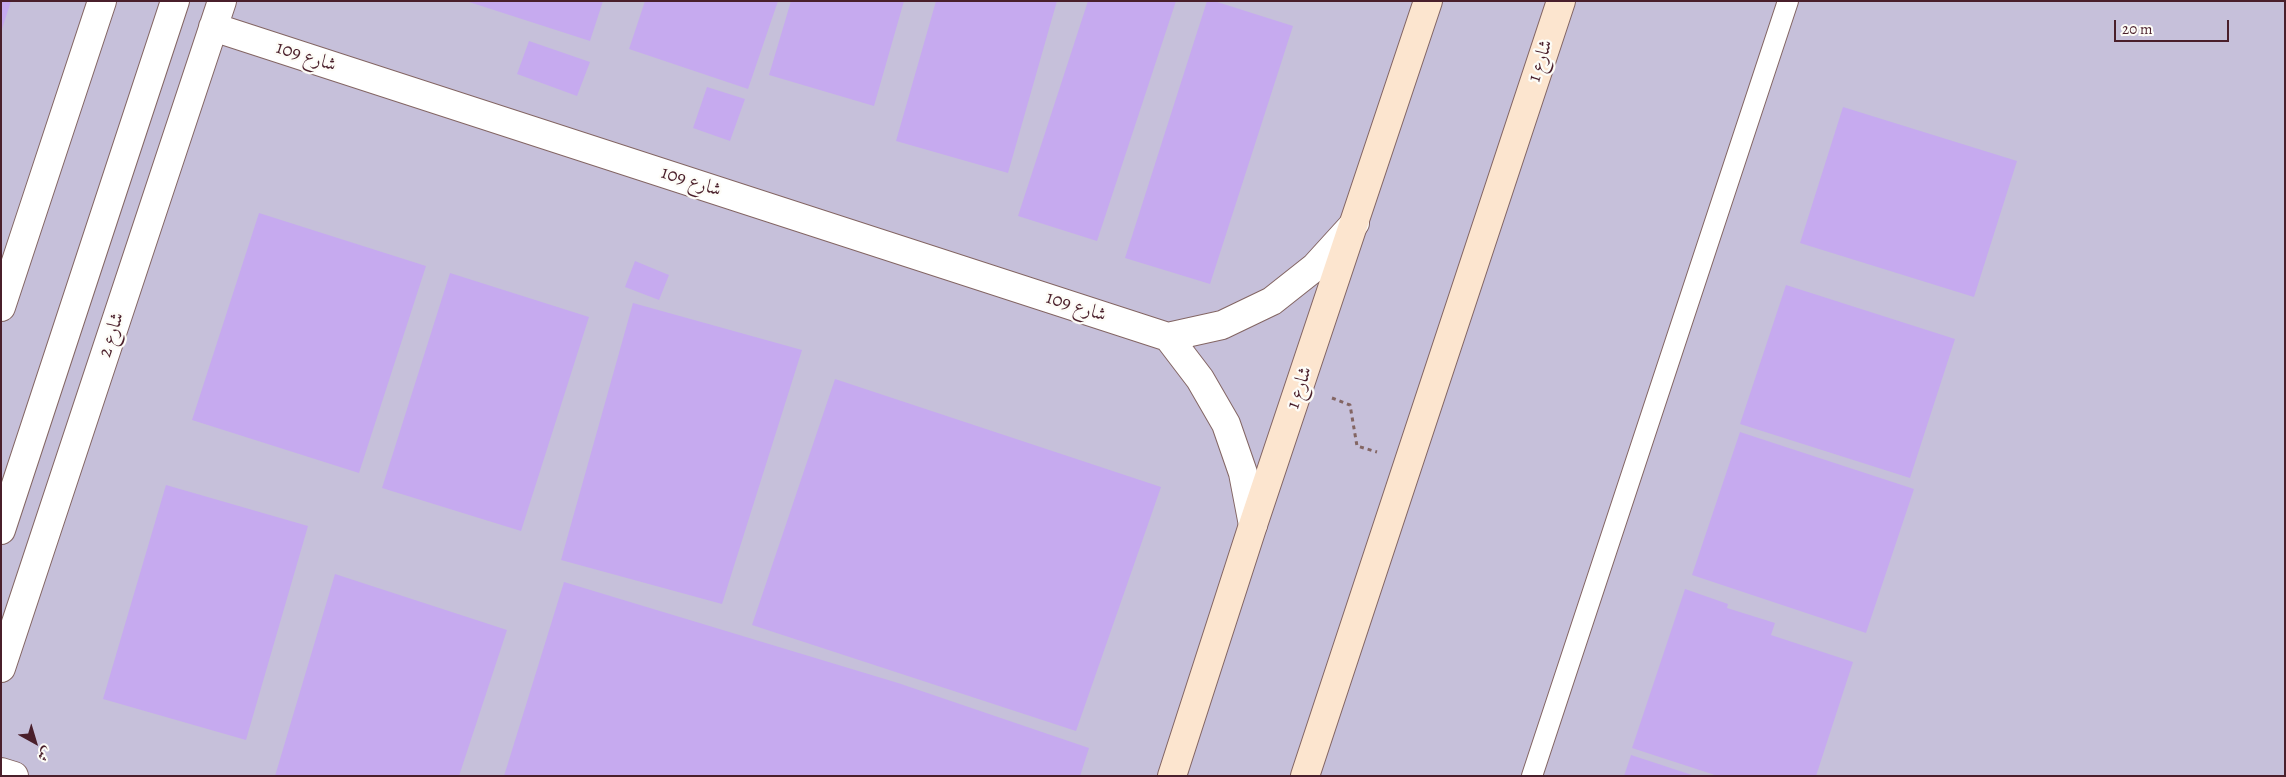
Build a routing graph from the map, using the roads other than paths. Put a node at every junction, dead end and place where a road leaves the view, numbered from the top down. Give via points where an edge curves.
1 (102, 1) edge
2 (175, 1) edge
3 (222, 1) edge
4 (1428, 1) edge
5 (1561, 1) edge
6 (1788, 1) edge
7 (213, 27) junction
8 (1356, 223) junction
9 (1, 307) edge
10 (1168, 337) junction
11 (1253, 525) junction
12 (1, 530) edge
13 (1, 668) edge
14 (1, 772) edge
15 (14, 776) edge
16 (1172, 776) edge
17 (1305, 776) edge
18 (1532, 776) edge

1 - 9 street
2 - 12 street
3 - 7 street, شارع 2
4 - 8 street, شارع 1
5 - 17 street, شارع 1
6 - 18 lane
7 - 10 street, شارع 109
7 - 13 street, شارع 2
8 - 10 street via 1315,267 1272,301 1222,325
8 - 11 street, شارع 1
10 - 11 street via 1200,379 1226,424 1243,473
11 - 16 street, شارع 1
14 - 15 street

